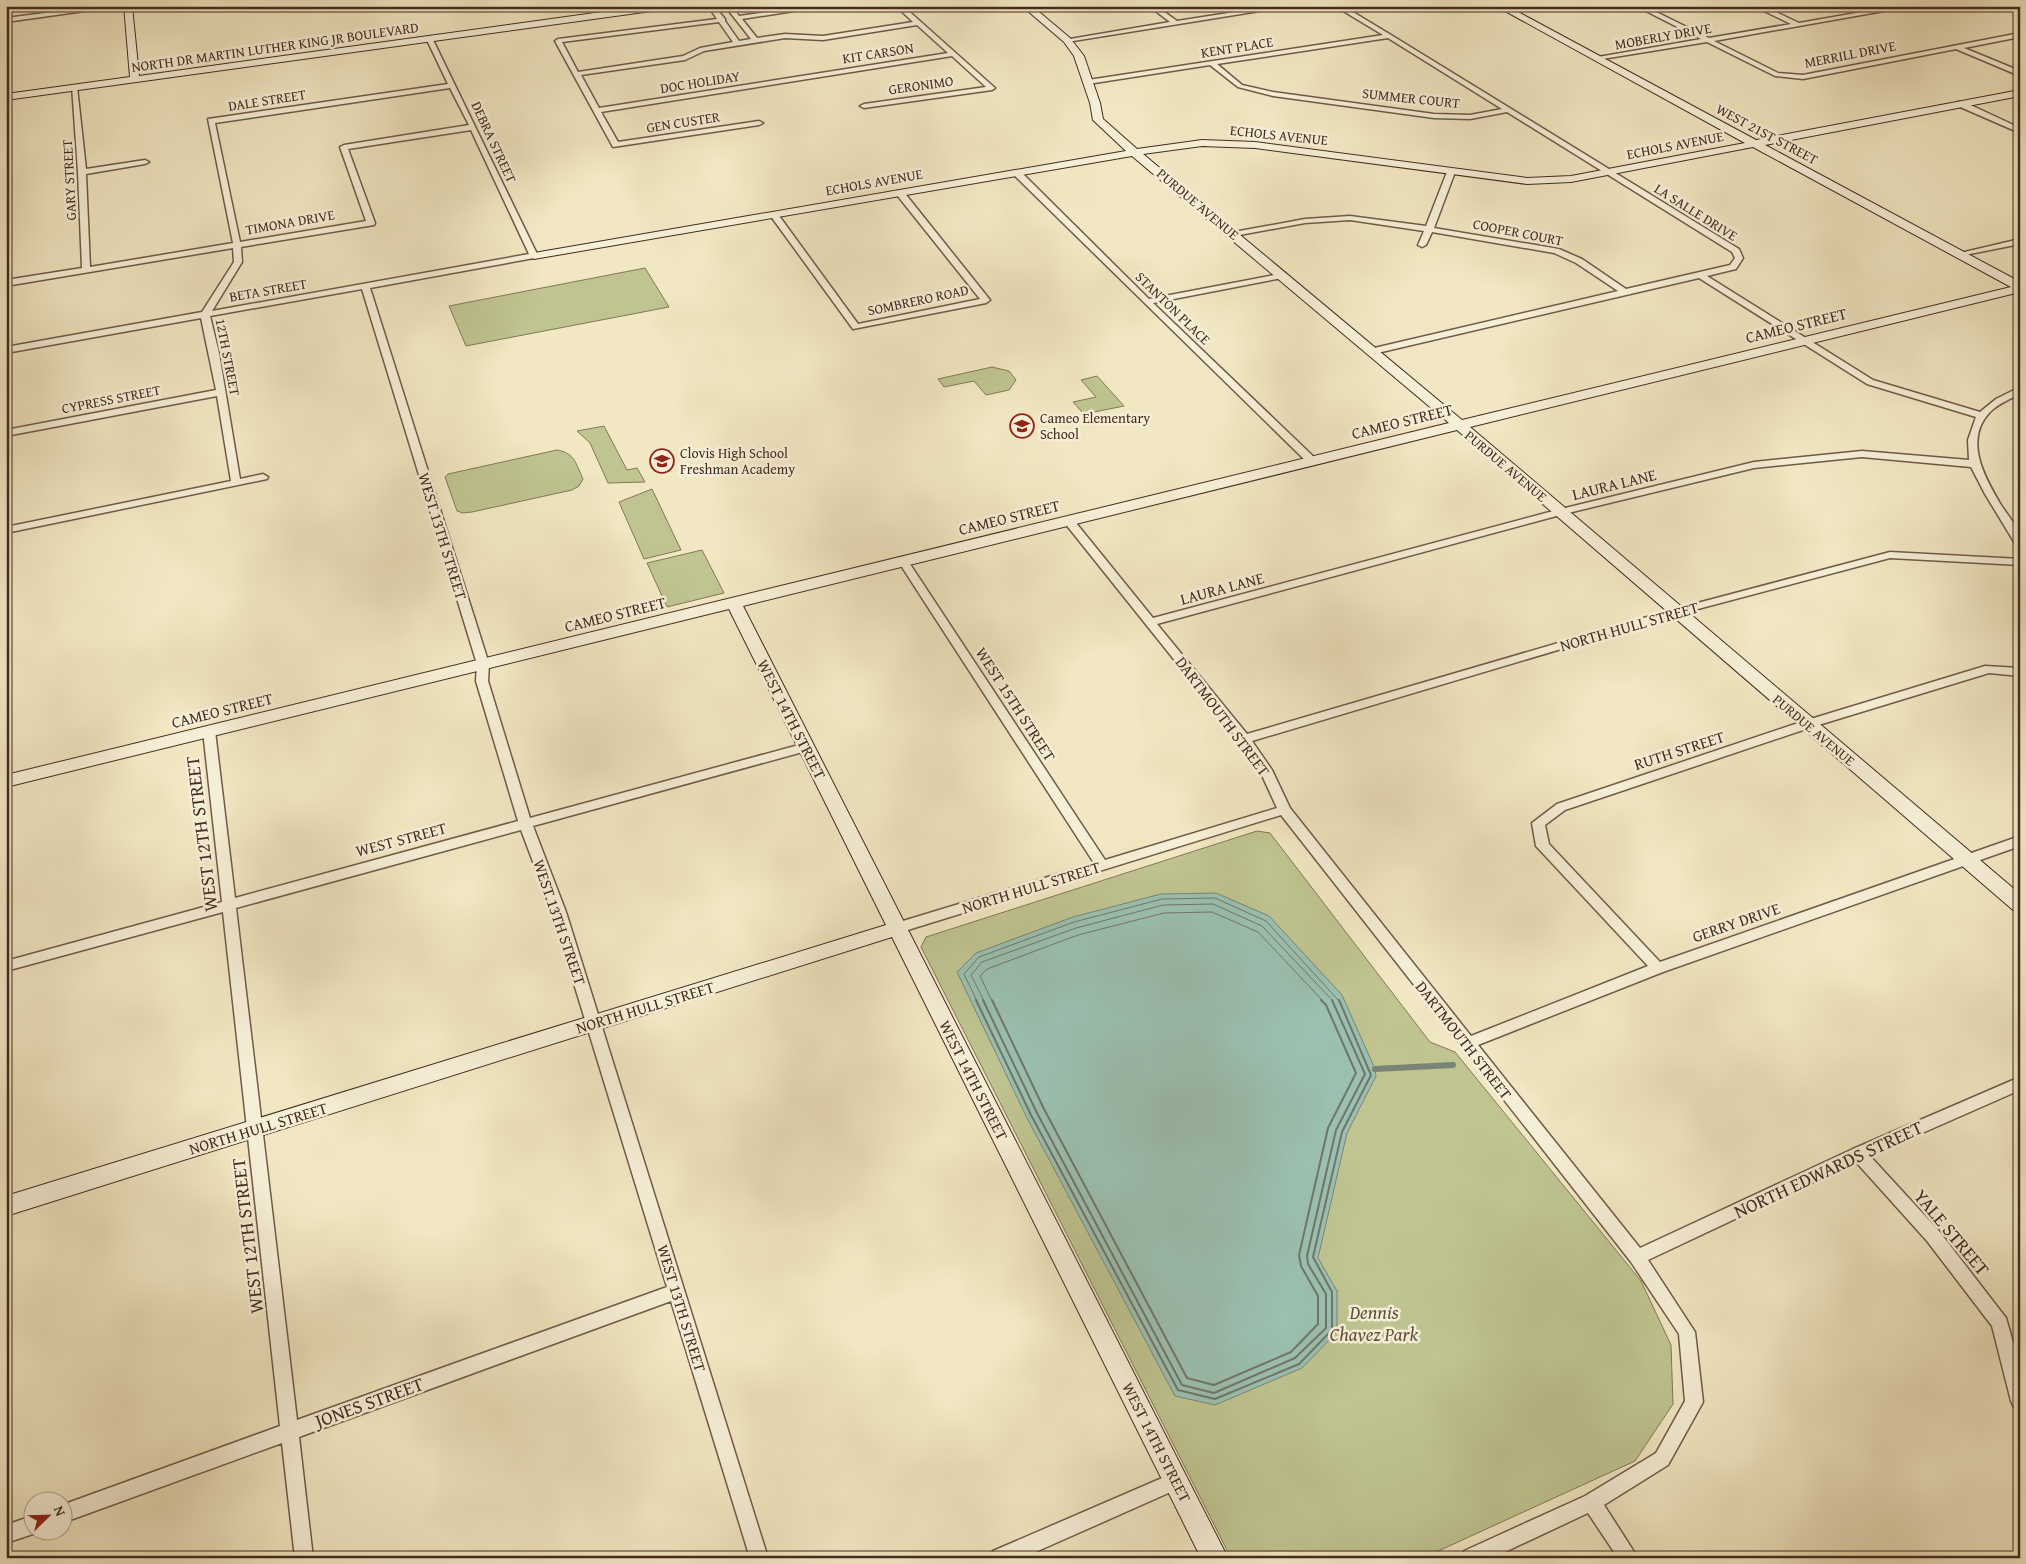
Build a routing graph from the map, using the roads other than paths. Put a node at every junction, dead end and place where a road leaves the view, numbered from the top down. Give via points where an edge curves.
1 (117, 6) edge
2 (128, 6) edge
3 (666, 6) edge
4 (711, 6) edge
5 (728, 6) edge
6 (823, 6) edge
7 (899, 6) edge
8 (1026, 6) edge
9 (1152, 6) edge
10 (1288, 6) edge
11 (1338, 6) edge
12 (1500, 6) edge
13 (1639, 6) edge
14 (1757, 6) edge
15 (1875, 6) edge
16 (1909, 6) edge
17 (1885, 10) junction
18 (738, 18) junction
19 (6, 20) edge
20 (723, 20) junction
21 (1175, 23) junction
22 (918, 24) junction
23 (1798, 25) junction
24 (2020, 35) edge
25 (1389, 36) junction
26 (430, 40) junction
27 (1067, 40) junction
28 (756, 41) junction
29 (1708, 41) junction
30 (738, 44) junction
31 (1956, 47) junction
32 (953, 54) junction
33 (1598, 59) junction
34 (1211, 63) junction
35 (576, 74) junction
36 (2020, 74) edge
37 (807, 77) joint
38 (135, 80) junction
39 (1088, 82) junction
40 (453, 85) junction
41 (74, 88) junction
42 (2020, 93) edge
43 (6, 97) edge
44 (1961, 104) junction
45 (864, 106) dead end
46 (596, 110) junction
47 (1508, 110) junction
48 (759, 123) dead end
49 (473, 127) junction
50 (2020, 131) edge
51 (1756, 144) junction
52 (1134, 152) junction
53 (145, 162) dead end
54 (82, 172) junction
55 (1451, 172) junction
56 (1018, 173) junction
57 (1609, 173) junction
58 (900, 193) junction
59 (774, 215) junction
60 (1428, 229) junction
61 (1234, 234) junction
62 (2020, 241) edge
63 (237, 245) junction
64 (1422, 245) dead end
65 (1960, 254) junction
66 (534, 256) junction
67 (86, 270) junction
68 (1699, 274) junction
69 (1282, 275) junction
70 (6, 283) edge
71 (366, 286) junction
72 (2020, 287) edge
73 (1623, 291) junction
74 (1147, 302) junction
75 (205, 315) junction
76 (1804, 341) junction
77 (6, 350) edge
78 (1373, 351) junction
79 (2020, 390) edge
80 (221, 392) junction
81 (1982, 416) junction
82 (1458, 426) junction
83 (6, 433) edge
84 (1312, 461) junction
85 (1975, 464) junction
86 (263, 477) dead end
87 (236, 482) junction
88 (1562, 512) junction
89 (1068, 520) junction
90 (6, 530) edge
91 (2020, 543) edge
92 (903, 561) junction
93 (2020, 562) edge
94 (734, 603) junction
95 (1675, 612) junction
96 (1151, 622) junction
97 (483, 664) junction
98 (2020, 672) edge
99 (1808, 724) junction
100 (209, 731) junction
101 (1244, 739) junction
102 (806, 747) junction
103 (6, 781) edge
104 (1284, 810) junction
105 (525, 823) junction
106 (2020, 842) edge
107 (1968, 861) junction
108 (1102, 865) junction
109 (229, 904) junction
110 (2020, 905) edge
111 (898, 928) junction
112 (6, 966) edge
113 (1658, 968) junction
114 (594, 1023) junction
115 (1466, 1043) junction
116 (2020, 1083) edge
117 (255, 1128) junction
118 (1858, 1154) junction
119 (6, 1206) edge
120 (1637, 1257) junction
121 (676, 1291) junction
122 (2020, 1401) edge
123 (290, 1431) junction
124 (1176, 1481) junction
125 (1591, 1502) junction
126 (72, 1510) edge
127 (22, 1528) edge
128 (6, 1534) edge
129 (304, 1558) edge
130 (759, 1558) edge
131 (1000, 1558) edge
132 (1215, 1558) edge
133 (1472, 1558) edge
134 (1629, 1558) edge

1 - 19 street
2 - 38 street
3 - 26 street, NORTH DR MARTIN LUTHER KING JR BOULEVARD
4 - 20 street
5 - 18 street
6 - 18 street
7 - 22 street
8 - 27 street, PURDUE AVENUE
9 - 21 street
10 - 21 street
11 - 25 street, LA SALLE DRIVE
12 - 33 street, WEST 21ST STREET
13 - 29 street, MERRILL DRIVE
14 - 23 street
15 - 17 street
16 - 17 street, MOBERLY DRIVE
17 - 23 street, MOBERLY DRIVE
18 - 28 street
20 - 30 street
20 - 35 street via 558,42
21 - 27 street
22 - 28 street via 823,38 785,36
22 - 32 street
23 - 29 street, MOBERLY DRIVE
24 - 31 street, MERRILL DRIVE
25 - 34 street, KENT PLACE
25 - 47 street, LA SALLE DRIVE
26 - 38 street, NORTH DR MARTIN LUTHER KING JR BOULEVARD
26 - 40 street, DEBRA STREET
27 - 39 street, PURDUE AVENUE via 1079,56
28 - 30 street
29 - 31 street, MERRILL DRIVE via 1777,75 1802,76
29 - 33 street, MOBERLY DRIVE
30 - 35 street via 702,49 685,58
31 - 36 street
32 - 37 street, KIT CARSON
32 - 45 street, GERONIMO via 992,88
33 - 51 street, WEST 21ST STREET
34 - 39 street, KENT PLACE
34 - 47 street, SUMMER COURT via 1240,86 1272,94 1343,100 1434,116 1470,116
35 - 46 street
37 - 46 street, DOC HOLIDAY
38 - 41 street, NORTH DR MARTIN LUTHER KING JR BOULEVARD
39 - 52 street, PURDUE AVENUE via 1096,102 1098,120
40 - 49 street, DEBRA STREET
40 - 63 street, DALE STREET via 212,121
41 - 43 street, NORTH DR MARTIN LUTHER KING JR BOULEVARD
41 - 54 street, GARY STREET
42 - 44 street, ECHOLS AVENUE
44 - 50 street
44 - 51 street, ECHOLS AVENUE
46 - 48 street, GEN CUSTER via 616,145
47 - 57 street, LA SALLE DRIVE
49 - 63 street, TIMONA DRIVE via 344,147 371,223
49 - 66 street, DEBRA STREET
51 - 57 street, ECHOLS AVENUE
51 - 65 street, WEST 21ST STREET
52 - 55 street, ECHOLS AVENUE via 1202,143 1255,145
52 - 56 street, ECHOLS AVENUE
52 - 61 street, PURDUE AVENUE
53 - 54 street
54 - 67 street, GARY STREET
55 - 57 street, ECHOLS AVENUE via 1527,181
55 - 60 street
56 - 58 street, ECHOLS AVENUE
56 - 74 street, STANTON PLACE
57 - 68 street, LA SALLE DRIVE via 1736,251 1739,258 1733,267
58 - 59 street, ECHOLS AVENUE
58 - 59 street, SOMBRERO ROAD via 986,300 856,327
59 - 66 street, ECHOLS AVENUE
60 - 61 street, COOPER COURT via 1350,218 1305,221
60 - 64 street
60 - 73 street, COOPER COURT via 1561,253 1587,266
61 - 69 street, PURDUE AVENUE
62 - 65 street
63 - 67 street, TIMONA DRIVE
63 - 75 street, 12TH STREET via 238,262
65 - 72 street, WEST 21ST STREET
66 - 71 street, BETA STREET
67 - 70 street, TIMONA DRIVE
68 - 73 street, LA SALLE DRIVE
68 - 76 street
69 - 74 street
69 - 78 street, PURDUE AVENUE
71 - 75 street, BETA STREET
71 - 97 street, WEST 13TH STREET
72 - 76 street, CAMEO STREET
73 - 78 street, LA SALLE DRIVE
74 - 84 street, STANTON PLACE
75 - 77 street, BETA STREET
75 - 80 street, 12TH STREET
76 - 81 street via 1870,382
76 - 82 street, CAMEO STREET
78 - 82 street, PURDUE AVENUE
79 - 81 street
80 - 83 street, CYPRESS STREET
80 - 87 street, 12TH STREET
81 - 85 street via 1973,446
82 - 84 street, CAMEO STREET
82 - 88 street, PURDUE AVENUE
84 - 89 street, CAMEO STREET
85 - 88 street, LAURA LANE via 1862,454 1754,465
85 - 91 street
86 - 87 street
87 - 90 street
88 - 95 street, PURDUE AVENUE
88 - 96 street, LAURA LANE
89 - 92 street, CAMEO STREET
89 - 96 street, DARTMOUTH STREET
92 - 94 street, CAMEO STREET
92 - 108 street, WEST 15TH STREET
93 - 95 street, NORTH HULL STREET via 1890,555
94 - 97 street, CAMEO STREET
94 - 102 street, WEST 14TH STREET
95 - 99 street, PURDUE AVENUE
95 - 101 street, NORTH HULL STREET
96 - 101 street, DARTMOUTH STREET
97 - 100 street, CAMEO STREET
97 - 105 street, WEST 13TH STREET via 482,681
98 - 99 street, RUTH STREET via 1989,669
99 - 107 street, PURDUE AVENUE
99 - 113 street, RUTH STREET via 1561,807 1538,823 1543,846
100 - 103 street, CAMEO STREET
100 - 109 street, WEST 12TH STREET
101 - 104 street, DARTMOUTH STREET via 1266,770
102 - 105 street, WEST STREET
102 - 111 street, WEST 14TH STREET
104 - 108 street, NORTH HULL STREET
104 - 115 street, DARTMOUTH STREET
105 - 109 street, WEST STREET
105 - 114 street, WEST 13TH STREET via 559,912
106 - 107 street, GERRY DRIVE
107 - 110 street, PURDUE AVENUE
107 - 113 street, GERRY DRIVE
108 - 111 street, NORTH HULL STREET
109 - 112 street, WEST STREET
109 - 117 street, WEST 12TH STREET
111 - 114 street, NORTH HULL STREET
111 - 124 street, WEST 14TH STREET
113 - 115 street, GERRY DRIVE
114 - 117 street, NORTH HULL STREET
114 - 121 street, WEST 13TH STREET
115 - 120 street, DARTMOUTH STREET
116 - 118 street, NORTH EDWARDS STREET
117 - 119 street, NORTH HULL STREET
117 - 123 street, WEST 12TH STREET
118 - 120 street, NORTH EDWARDS STREET
118 - 122 street, YALE STREET via 1933,1236 2000,1323
120 - 125 street, DARTMOUTH STREET via 1687,1332 1694,1402 1662,1459
121 - 123 street, JONES STREET
121 - 130 street, WEST 13TH STREET
123 - 126 street, JONES STREET
123 - 129 street, WEST 12TH STREET
124 - 131 street
124 - 132 street, WEST 14TH STREET
125 - 133 street
125 - 134 street
127 - 128 street

